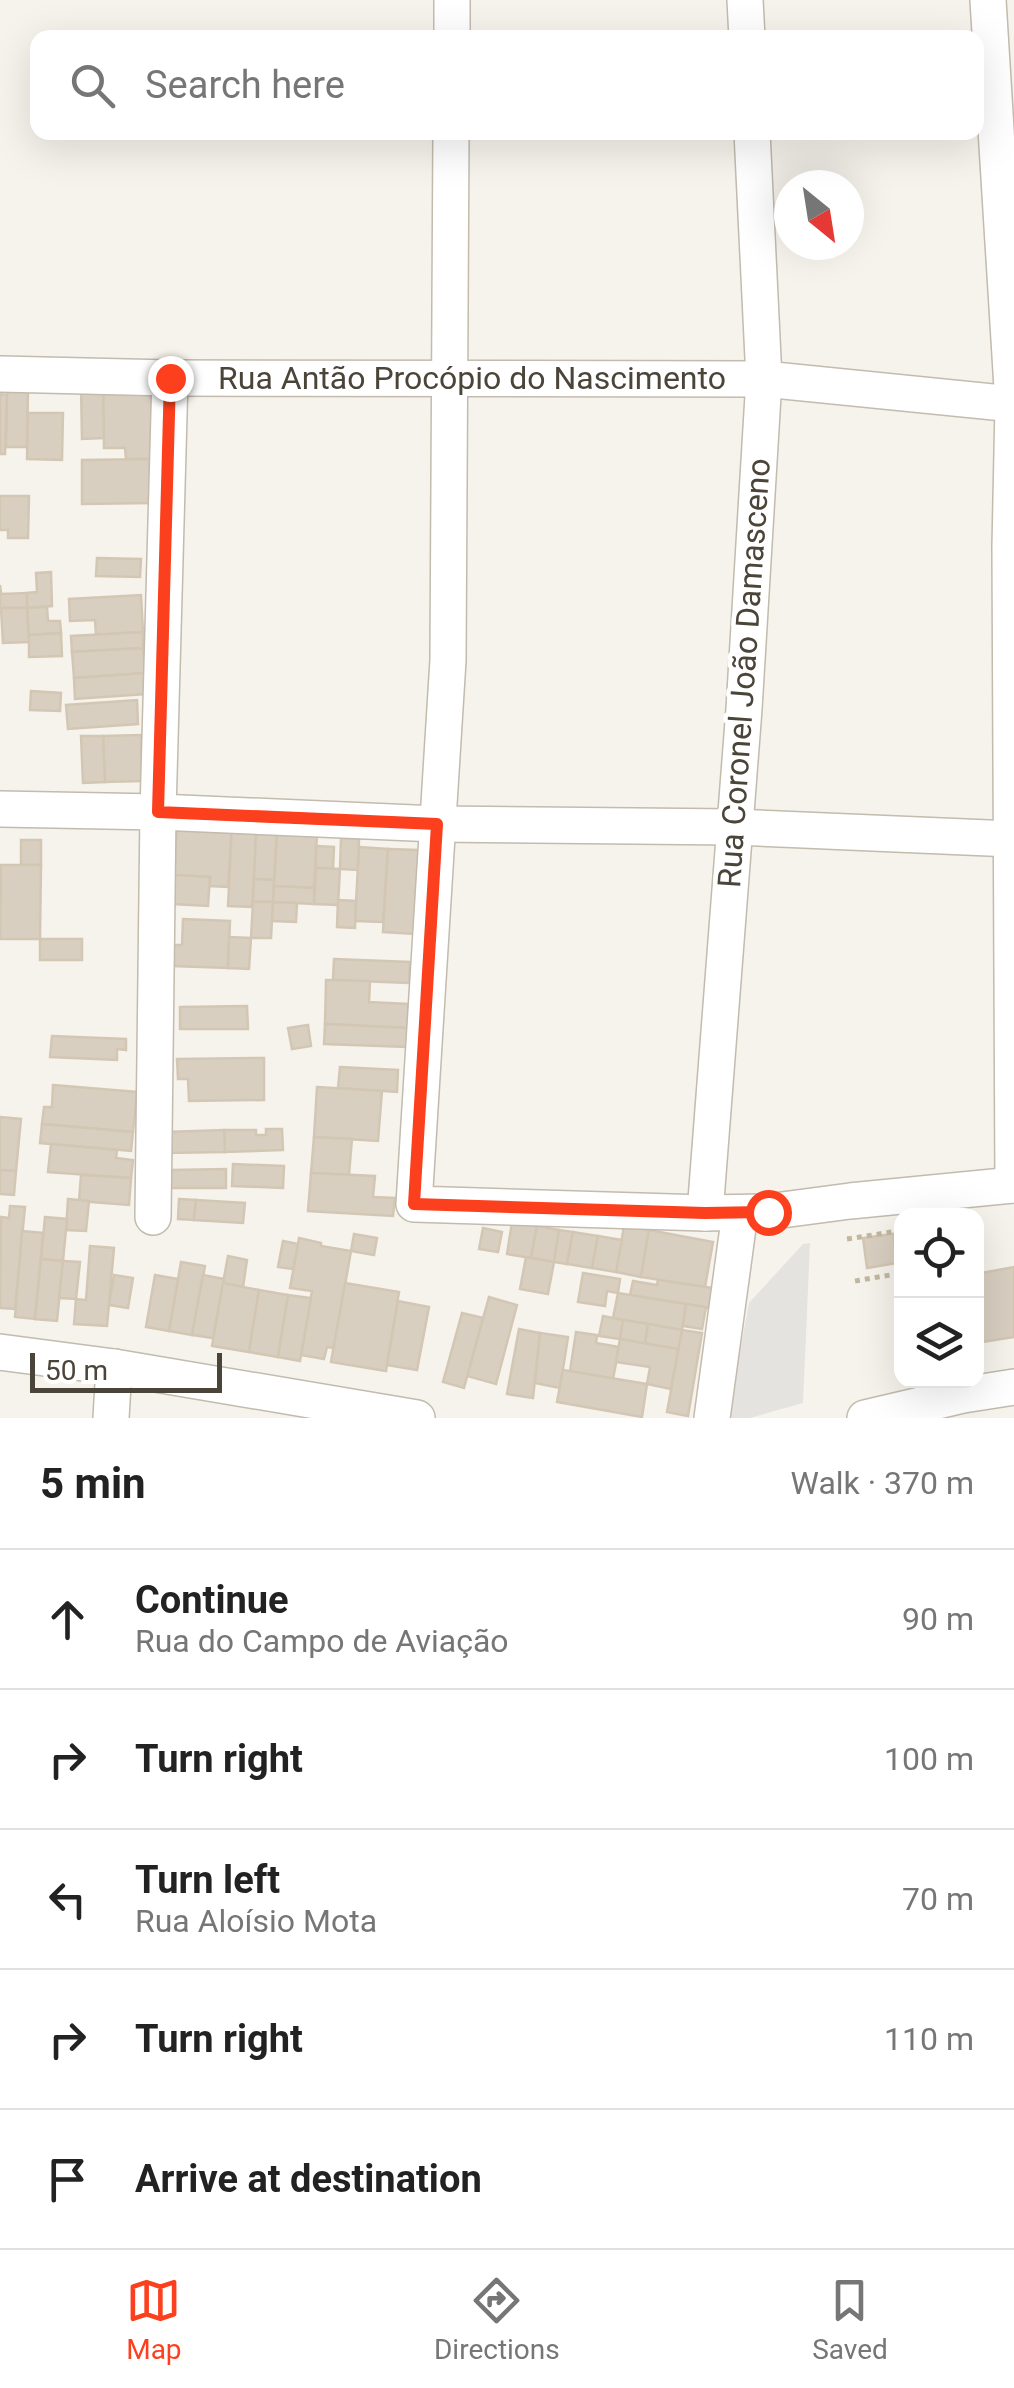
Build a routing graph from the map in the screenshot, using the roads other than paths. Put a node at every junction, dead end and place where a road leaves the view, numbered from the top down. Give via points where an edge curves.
1 (452, 0) edge
2 (746, 0) edge
3 (988, 0) edge
4 (452, 30) edge
5 (747, 30) edge
6 (452, 140) edge
7 (752, 140) edge
8 (0, 374) edge
9 (450, 377) junction
10 (170, 378) junction
11 (764, 379) junction
12 (1013, 404) edge
13 (1013, 800) edge
14 (0, 810) edge
15 (158, 812) junction
16 (437, 824) junction
17 (734, 827) junction
18 (1012, 839) edge
19 (1014, 1185) edge
20 (722, 1213) junction
21 (153, 1217) dead end
22 (0, 1352) edge
23 (114, 1367) junction
24 (1014, 1388) edge
25 (111, 1418) edge
26 (417, 1418) edge
27 (712, 1418) edge
28 (866, 1418) edge

1 - 4 street
2 - 5 street
3 - 12 street
6 - 9 street
7 - 11 street, Rua Coronel João Damasceno
8 - 10 street, Rua Antão Procópio do Nascimento
9 - 10 street, Rua Antão Procópio do Nascimento
9 - 11 street, Rua Antão Procópio do Nascimento
9 - 16 street via 448,660
10 - 15 street
11 - 12 street, Rua Antão Procópio do Nascimento
11 - 17 street, Rua Coronel João Damasceno
12 - 13 street
13 - 18 street
14 - 15 street
15 - 16 street
15 - 21 street
16 - 17 street
16 - 20 street via 414,1204
17 - 18 street
17 - 20 street, Rua Coronel João Damasceno
18 - 19 street
19 - 20 street
20 - 27 street, Rua Coronel João Damasceno
22 - 23 street
23 - 25 street
23 - 26 street
24 - 28 street

